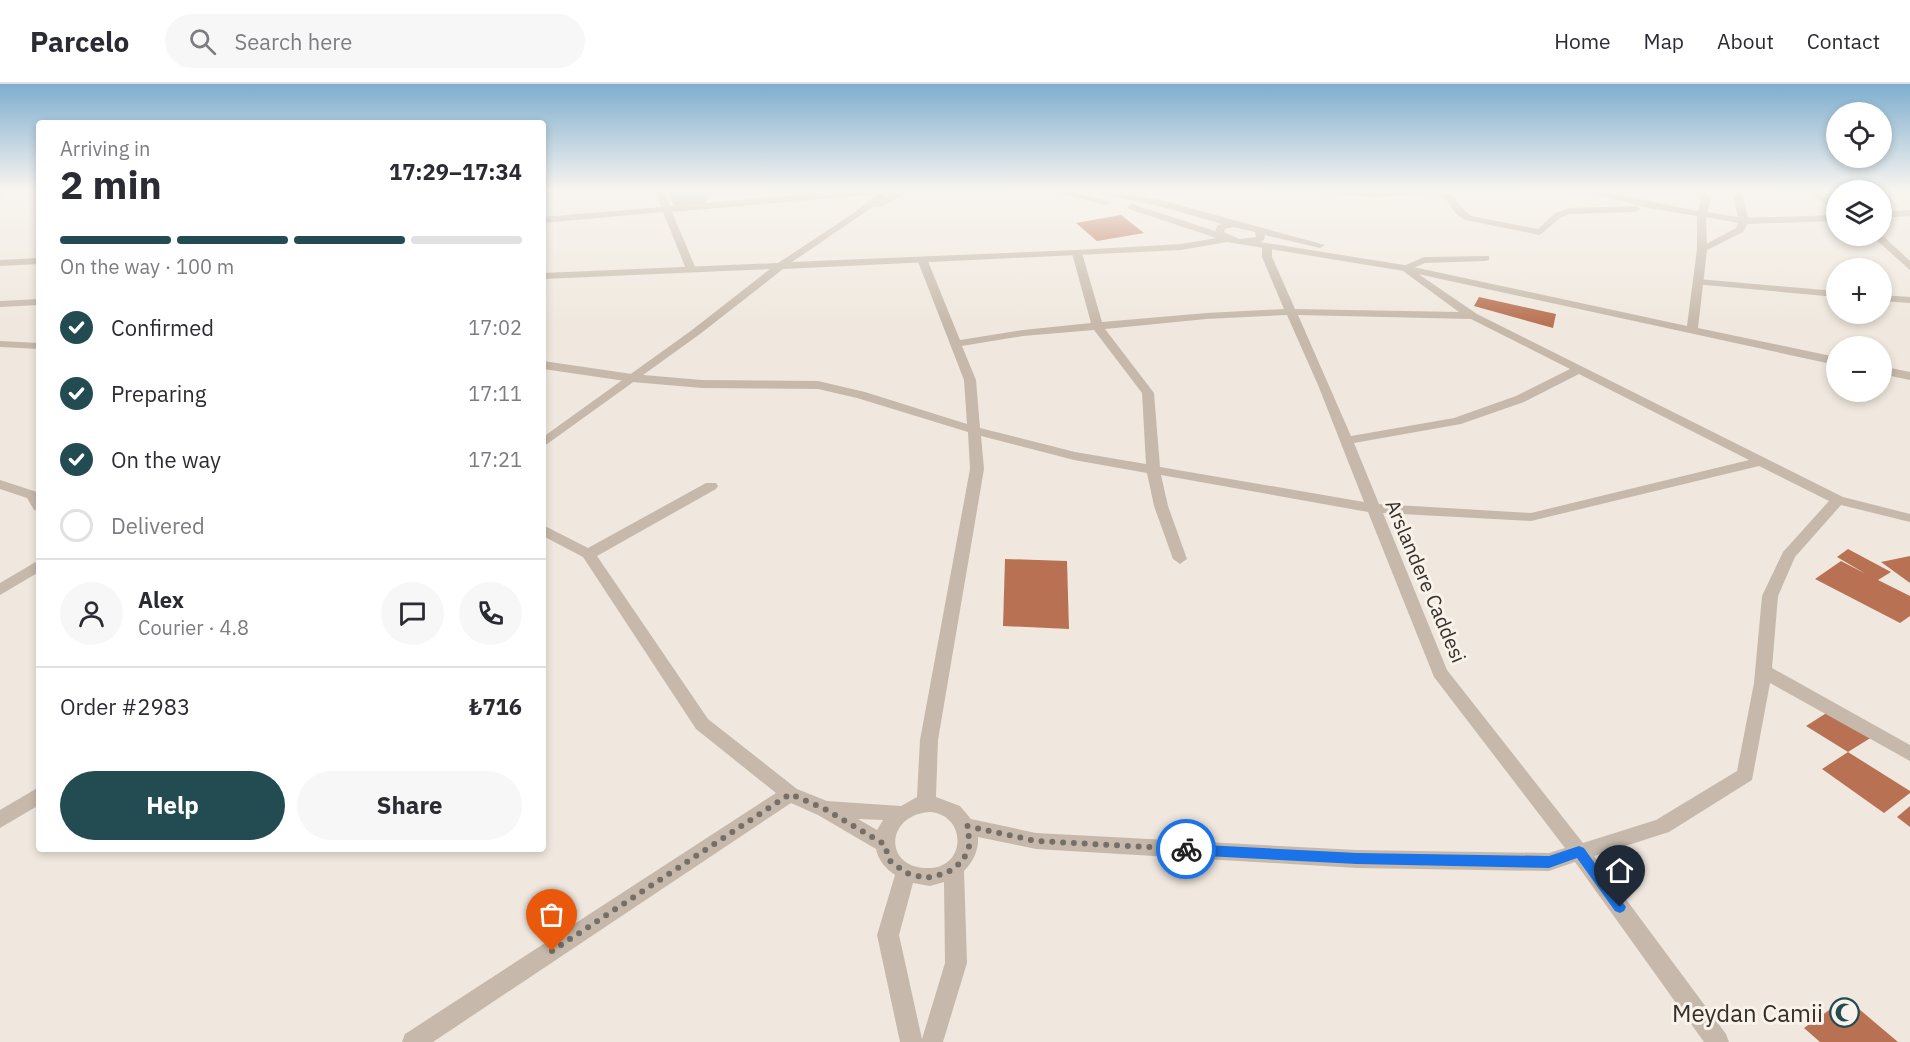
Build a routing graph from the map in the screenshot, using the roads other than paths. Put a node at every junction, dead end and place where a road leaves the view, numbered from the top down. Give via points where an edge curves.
1 (677, 236) edge
2 (825, 236) edge
3 (1218, 236) edge
4 (1260, 236) edge
5 (1702, 236) edge
6 (1729, 236) edge
7 (1225, 238) junction
8 (1264, 239) junction
9 (1888, 246) edge
10 (1181, 247) junction
11 (1702, 249) junction
12 (1077, 253) junction
13 (1485, 258) dead end
14 (922, 259) junction
15 (36, 261) edge
16 (0, 263) edge
17 (783, 264) junction
18 (1910, 267) edge
19 (1404, 268) junction
20 (691, 269) junction
21 (546, 276) edge
22 (1698, 282) junction
23 (1826, 293) edge
24 (1892, 299) edge
25 (1910, 300) edge
26 (36, 302) edge
27 (0, 304) edge
28 (1291, 312) junction
29 (1473, 316) junction
30 (1098, 327) junction
31 (1692, 330) junction
32 (0, 344) edge
33 (956, 344) junction
34 (36, 346) edge
35 (1826, 359) edge
36 (546, 365) edge
37 (1578, 370) junction
38 (1892, 372) edge
39 (1910, 376) edge
40 (632, 378) junction
41 (974, 430) junction
42 (546, 441) edge
43 (1346, 441) junction
44 (1759, 462) junction
45 (1152, 470) junction
46 (0, 484) edge
47 (711, 486) dead end
48 (1838, 500) junction
49 (36, 502) edge
50 (1372, 508) junction
51 (1910, 518) edge
52 (546, 532) edge
53 (588, 554) junction
54 (1180, 559) dead end
55 (36, 567) edge
56 (0, 590) edge
57 (1763, 671) junction
58 (1910, 753) edge
59 (790, 794) junction
60 (36, 797) edge
61 (926, 805) junction
62 (825, 809) junction
63 (899, 813) junction
64 (0, 820) edge
65 (967, 826) junction
66 (884, 844) junction
67 (1579, 852) junction
68 (954, 867) junction
69 (906, 873) junction
70 (413, 1042) edge
71 (911, 1042) edge
72 (932, 1042) edge
73 (1718, 1042) edge

1 - 20 street
2 - 17 street
3 - 7 street
4 - 8 street
5 - 11 street
6 - 11 street
7 - 8 street via 1243,242
7 - 10 street
8 - 10 street
8 - 19 street
8 - 19 street
8 - 28 street, Arslandere Caddesi via 1272,270
9 - 18 street
10 - 12 street
11 - 22 street
12 - 14 street
12 - 30 street
13 - 19 street via 1424,260
14 - 17 street
14 - 33 street
15 - 16 street
17 - 20 street
17 - 40 street
19 - 29 street
19 - 31 street
20 - 21 street
22 - 23 street
22 - 31 street
24 - 25 street
26 - 27 street
28 - 29 street
28 - 30 street
28 - 43 street, Arslandere Caddesi
29 - 37 street
30 - 33 street
30 - 45 street via 1148,393
31 - 35 street
32 - 34 street
33 - 41 street via 970,380
36 - 40 street
37 - 43 street via 1520,399 1456,421
37 - 44 street
38 - 39 street
40 - 41 street via 818,386 861,395
40 - 42 street
41 - 45 street via 1074,456
41 - 61 street via 977,469 929,740
43 - 50 street, Arslandere Caddesi
44 - 48 street
44 - 50 street via 1531,517
45 - 50 street
45 - 54 street
46 - 49 street via 32,495
47 - 53 street
48 - 51 street
48 - 57 street via 1788,555 1770,596
50 - 67 street, Arslandere Caddesi via 1440,673
52 - 53 street
53 - 59 street via 702,724
55 - 56 street
57 - 58 street
57 - 67 street via 1745,775 1662,826
59 - 62 street
59 - 70 street
60 - 64 street
61 - 63 street
61 - 65 street via 956,812
62 - 63 street
62 - 66 street
63 - 66 street via 887,827
65 - 67 street via 1036,841 1357,859 1549,862
65 - 68 street via 970,844 963,861
66 - 69 street via 890,861
67 - 73 street, Arslandere Caddesi
68 - 69 street via 947,873 926,878
68 - 72 street via 956,963
69 - 71 street via 888,935

